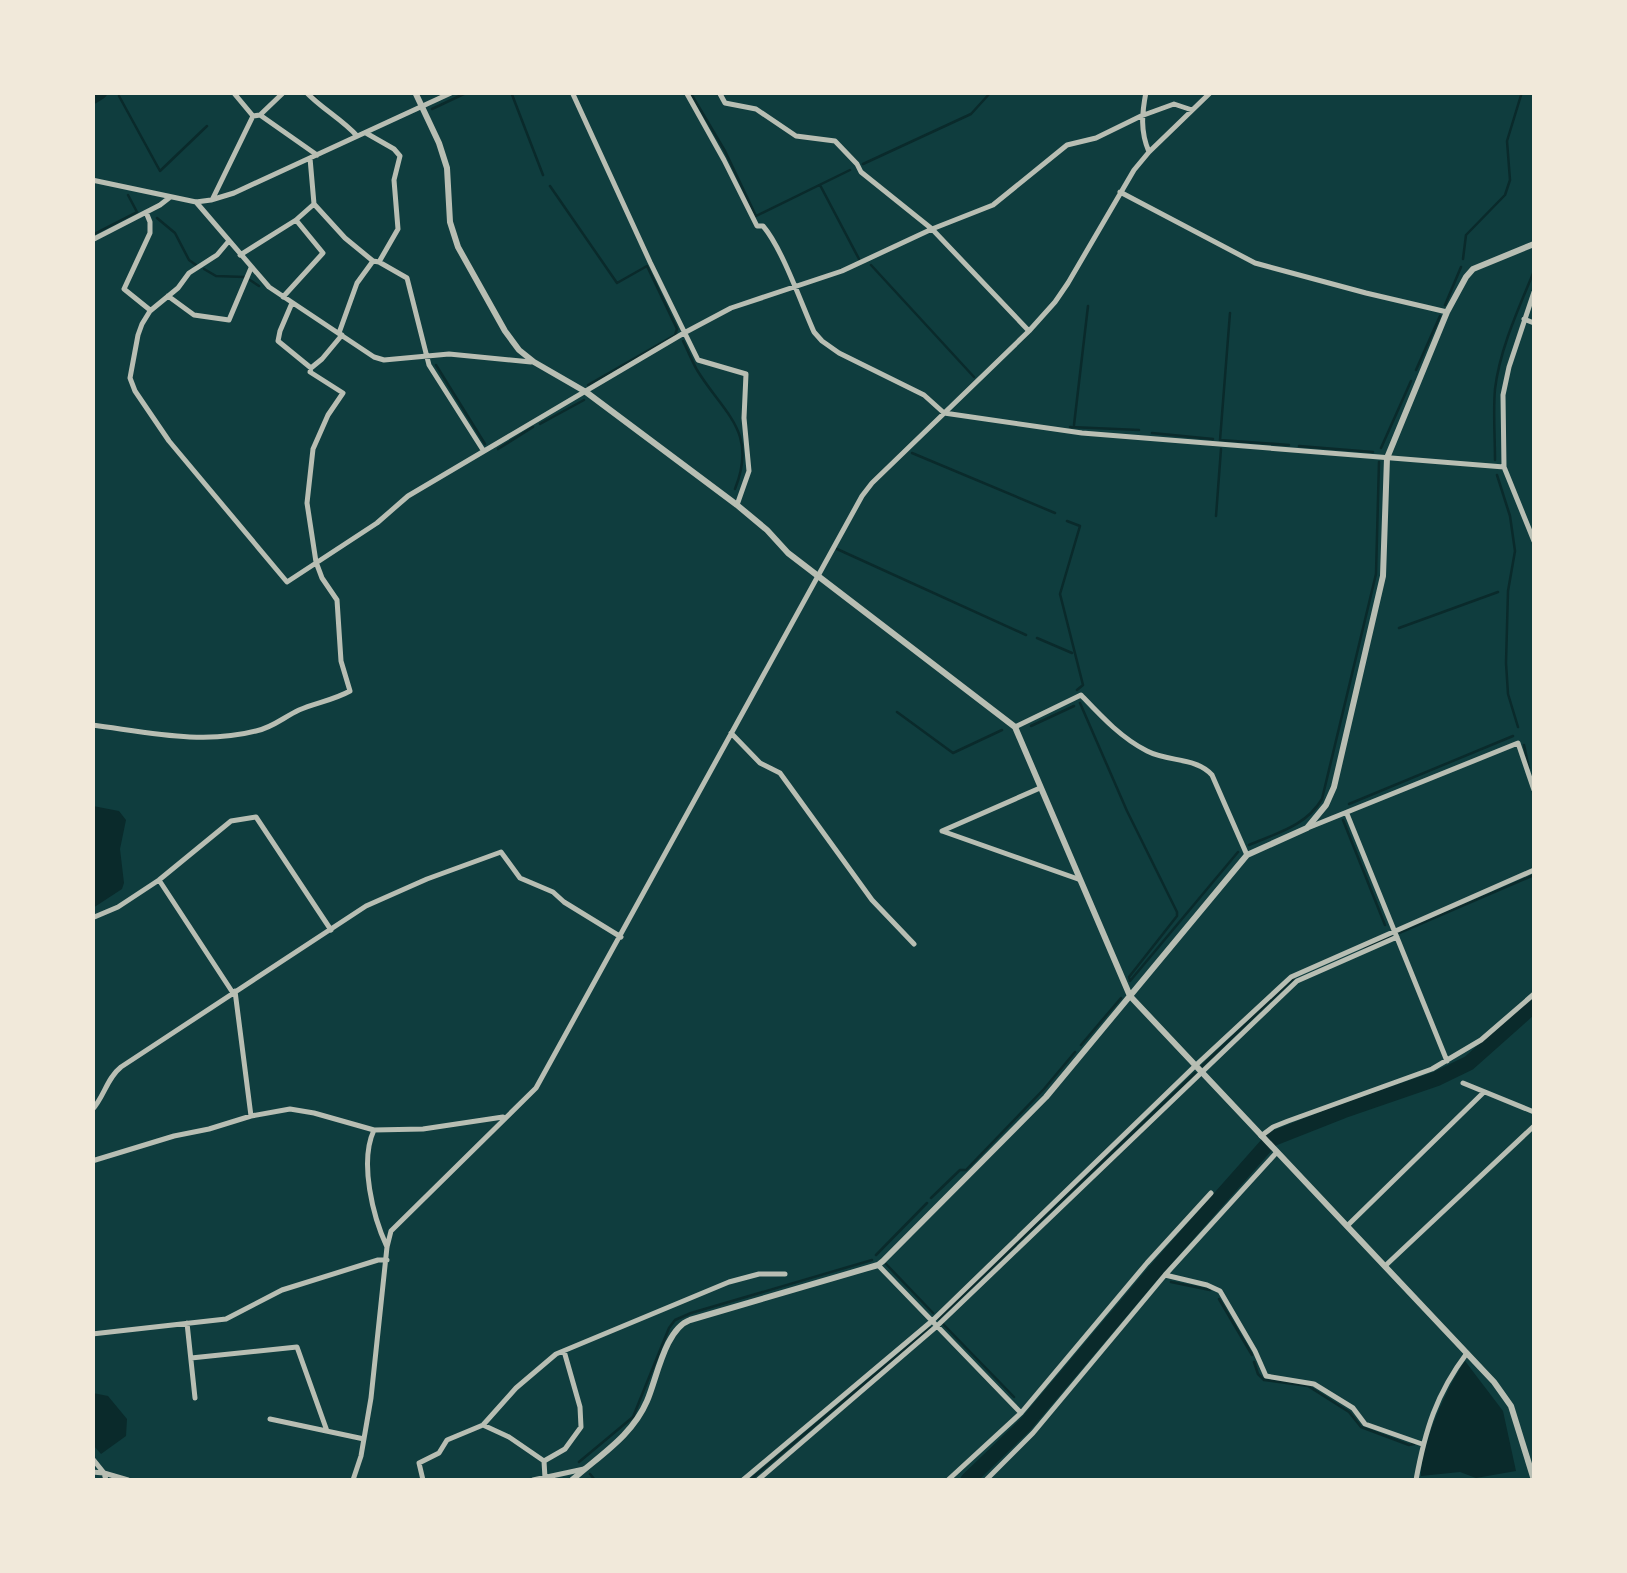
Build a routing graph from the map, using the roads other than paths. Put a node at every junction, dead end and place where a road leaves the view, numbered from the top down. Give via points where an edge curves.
1 (233, 92) edge
2 (284, 92) edge
3 (306, 92) edge
4 (414, 92) edge
5 (454, 92) edge
6 (572, 92) edge
7 (686, 92) edge
8 (719, 92) edge
9 (1146, 92) edge
10 (1210, 92) edge
11 (422, 107) junction
12 (1192, 110) junction
13 (257, 116) junction
14 (1141, 116) junction
15 (366, 134) junction
16 (357, 136) junction
17 (1149, 152) junction
18 (313, 156) junction
19 (92, 180) edge
20 (1120, 192) junction
21 (169, 198) junction
22 (211, 200) junction
23 (196, 202) junction
24 (314, 204) junction
25 (146, 212) junction
26 (296, 220) junction
27 (932, 229) junction
28 (92, 240) edge
29 (228, 242) junction
30 (1534, 244) edge
31 (240, 255) junction
32 (376, 262) junction
33 (251, 268) junction
34 (794, 288) junction
35 (1534, 292) edge
36 (168, 296) junction
37 (283, 296) junction
38 (292, 304) junction
39 (150, 311) junction
40 (1447, 312) junction
41 (1524, 319) junction
42 (1534, 323) edge
43 (1029, 331) junction
44 (684, 333) junction
45 (340, 334) junction
46 (427, 356) junction
47 (534, 362) junction
48 (311, 368) junction
49 (586, 392) junction
50 (944, 412) junction
51 (483, 451) junction
52 (1387, 458) junction
53 (1504, 467) junction
54 (737, 505) junction
55 (1534, 541) edge
56 (317, 564) junction
57 (817, 576) junction
58 (92, 725) edge
59 (1014, 727) junction
60 (731, 733) junction
61 (1040, 788) junction
62 (1534, 790) edge
63 (1346, 812) junction
64 (1308, 828) junction
65 (1247, 855) junction
66 (1534, 870) edge
67 (1078, 879) junction
68 (158, 880) junction
69 (92, 918) edge
70 (331, 930) junction
71 (1396, 934) junction
72 (621, 938) junction
73 (914, 944) dead end
74 (234, 992) junction
75 (1534, 994) edge
76 (1130, 996) junction
77 (1447, 1061) junction
78 (1195, 1066) junction
79 (1202, 1073) junction
80 (1463, 1083) dead end
81 (1484, 1092) junction
82 (92, 1110) edge
83 (1534, 1112) edge
84 (251, 1116) junction
85 (506, 1116) junction
86 (1534, 1126) edge
87 (374, 1130) junction
88 (1263, 1137) junction
89 (1276, 1151) junction
90 (92, 1161) edge
91 (1211, 1193) dead end
92 (1347, 1226) junction
93 (387, 1247) junction
94 (386, 1260) junction
95 (878, 1265) junction
96 (1386, 1266) junction
97 (785, 1274) dead end
98 (1166, 1276) junction
99 (932, 1320) junction
100 (186, 1323) junction
101 (937, 1326) junction
102 (92, 1334) edge
103 (564, 1350) junction
104 (1468, 1354) junction
105 (191, 1358) junction
106 (195, 1398) dead end
107 (1020, 1414) junction
108 (270, 1418) dead end
109 (483, 1425) junction
110 (327, 1431) junction
111 (364, 1439) junction
112 (1422, 1444) junction
113 (92, 1458) edge
114 (544, 1462) junction
115 (582, 1471) junction
116 (92, 1472) edge
117 (105, 1477) edge
118 (545, 1478) junction
119 (128, 1480) edge
120 (352, 1480) edge
121 (423, 1480) edge
122 (533, 1480) edge
123 (572, 1480) edge
124 (587, 1480) edge
125 (744, 1480) edge
126 (758, 1480) edge
127 (948, 1480) edge
128 (986, 1480) edge
129 (1416, 1480) edge
130 (1534, 1480) edge

1 - 13 street
2 - 13 street
3 - 16 street
4 - 11 street
5 - 11 street
6 - 44 street
7 - 34 street
8 - 27 street via 726,103 756,110 796,136 835,141 861,172
9 - 14 street
10 - 12 street
11 - 15 street
11 - 47 street via 447,168 458,247 505,330
12 - 14 street via 1174,104
12 - 17 street
13 - 18 street
13 - 22 street
14 - 17 street
14 - 27 street via 1067,145 993,205
15 - 16 street
15 - 32 street via 400,156 394,180 398,229
16 - 18 street
17 - 20 street
18 - 22 street
18 - 24 street
19 - 21 street
20 - 40 street via 1258,264
20 - 43 street via 1068,284
21 - 23 street
21 - 25 street
22 - 23 street
23 - 29 street
24 - 26 street
24 - 32 street
25 - 28 street
25 - 39 street via 150,234 124,289
26 - 31 street
26 - 37 street via 323,253
27 - 34 street
27 - 43 street
29 - 31 street
29 - 36 street
30 - 40 street via 1473,268
31 - 33 street
32 - 45 street via 357,283
32 - 46 street via 407,278
33 - 36 street via 229,320 194,315
33 - 37 street
34 - 44 street via 731,308
34 - 50 street via 822,341
35 - 41 street
36 - 39 street
37 - 38 street
38 - 45 street
38 - 48 street via 278,342
39 - 56 street via 130,378 147,411 287,582
40 - 52 street
41 - 42 street
41 - 53 street via 1505,380
43 - 50 street
44 - 49 street
44 - 54 street via 698,360 746,374 749,471
45 - 46 street via 384,360
45 - 48 street
46 - 47 street
46 - 51 street
47 - 49 street
48 - 56 street via 343,392 313,449 307,503
49 - 51 street
49 - 54 street
50 - 52 street via 1082,433
50 - 57 street via 872,484
51 - 56 street via 408,496
52 - 53 street
52 - 64 street via 1384,576 1334,787
53 - 55 street
54 - 57 street
56 - 58 street via 337,600 346,694 257,731 227,736
57 - 59 street
57 - 60 street
59 - 61 street
59 - 65 street via 1081,695 1147,751 1206,768
60 - 72 street
60 - 73 street via 780,773 872,900
61 - 67 street
61 - 67 street via 942,831
62 - 63 street via 1518,743
63 - 64 street
63 - 71 street
64 - 65 street
65 - 76 street
66 - 71 street
67 - 76 street
68 - 69 street
68 - 70 street via 224,824 256,817
68 - 74 street
70 - 72 street via 388,895 501,852 520,878
70 - 74 street
71 - 77 street
71 - 78 street via 1291,977
71 - 79 street via 1297,982
72 - 85 street via 536,1088
74 - 82 street via 113,1074
74 - 84 street
75 - 77 street
76 - 78 street
76 - 95 street via 1046,1097
77 - 88 street via 1273,1127
78 - 79 street
78 - 99 street
79 - 88 street
79 - 101 street
80 - 81 street
81 - 83 street
81 - 92 street
84 - 87 street via 290,1110
84 - 90 street
85 - 87 street
85 - 93 street via 391,1231
86 - 96 street
87 - 93 street via 369,1179
88 - 89 street
89 - 92 street
89 - 98 street
91 - 107 street
92 - 96 street
93 - 94 street
94 - 100 street via 282,1290 226,1319
94 - 111 street
95 - 99 street
95 - 115 street via 682,1323 638,1420
96 - 104 street
97 - 103 street via 729,1282
98 - 112 street via 1220,1291 1266,1376 1314,1384 1353,1408 1365,1424
98 - 128 street
99 - 101 street
99 - 125 street
100 - 102 street
100 - 105 street
101 - 107 street
101 - 126 street
103 - 109 street
103 - 114 street via 581,1427
104 - 112 street via 1450,1376
104 - 130 street via 1510,1406
105 - 106 street
105 - 110 street via 297,1346
107 - 127 street
108 - 110 street
109 - 114 street
109 - 121 street via 452,1437 419,1463
110 - 111 street
111 - 120 street
112 - 129 street
113 - 117 street
114 - 118 street
115 - 118 street
115 - 123 street
115 - 124 street
116 - 117 street
117 - 119 street
118 - 122 street

